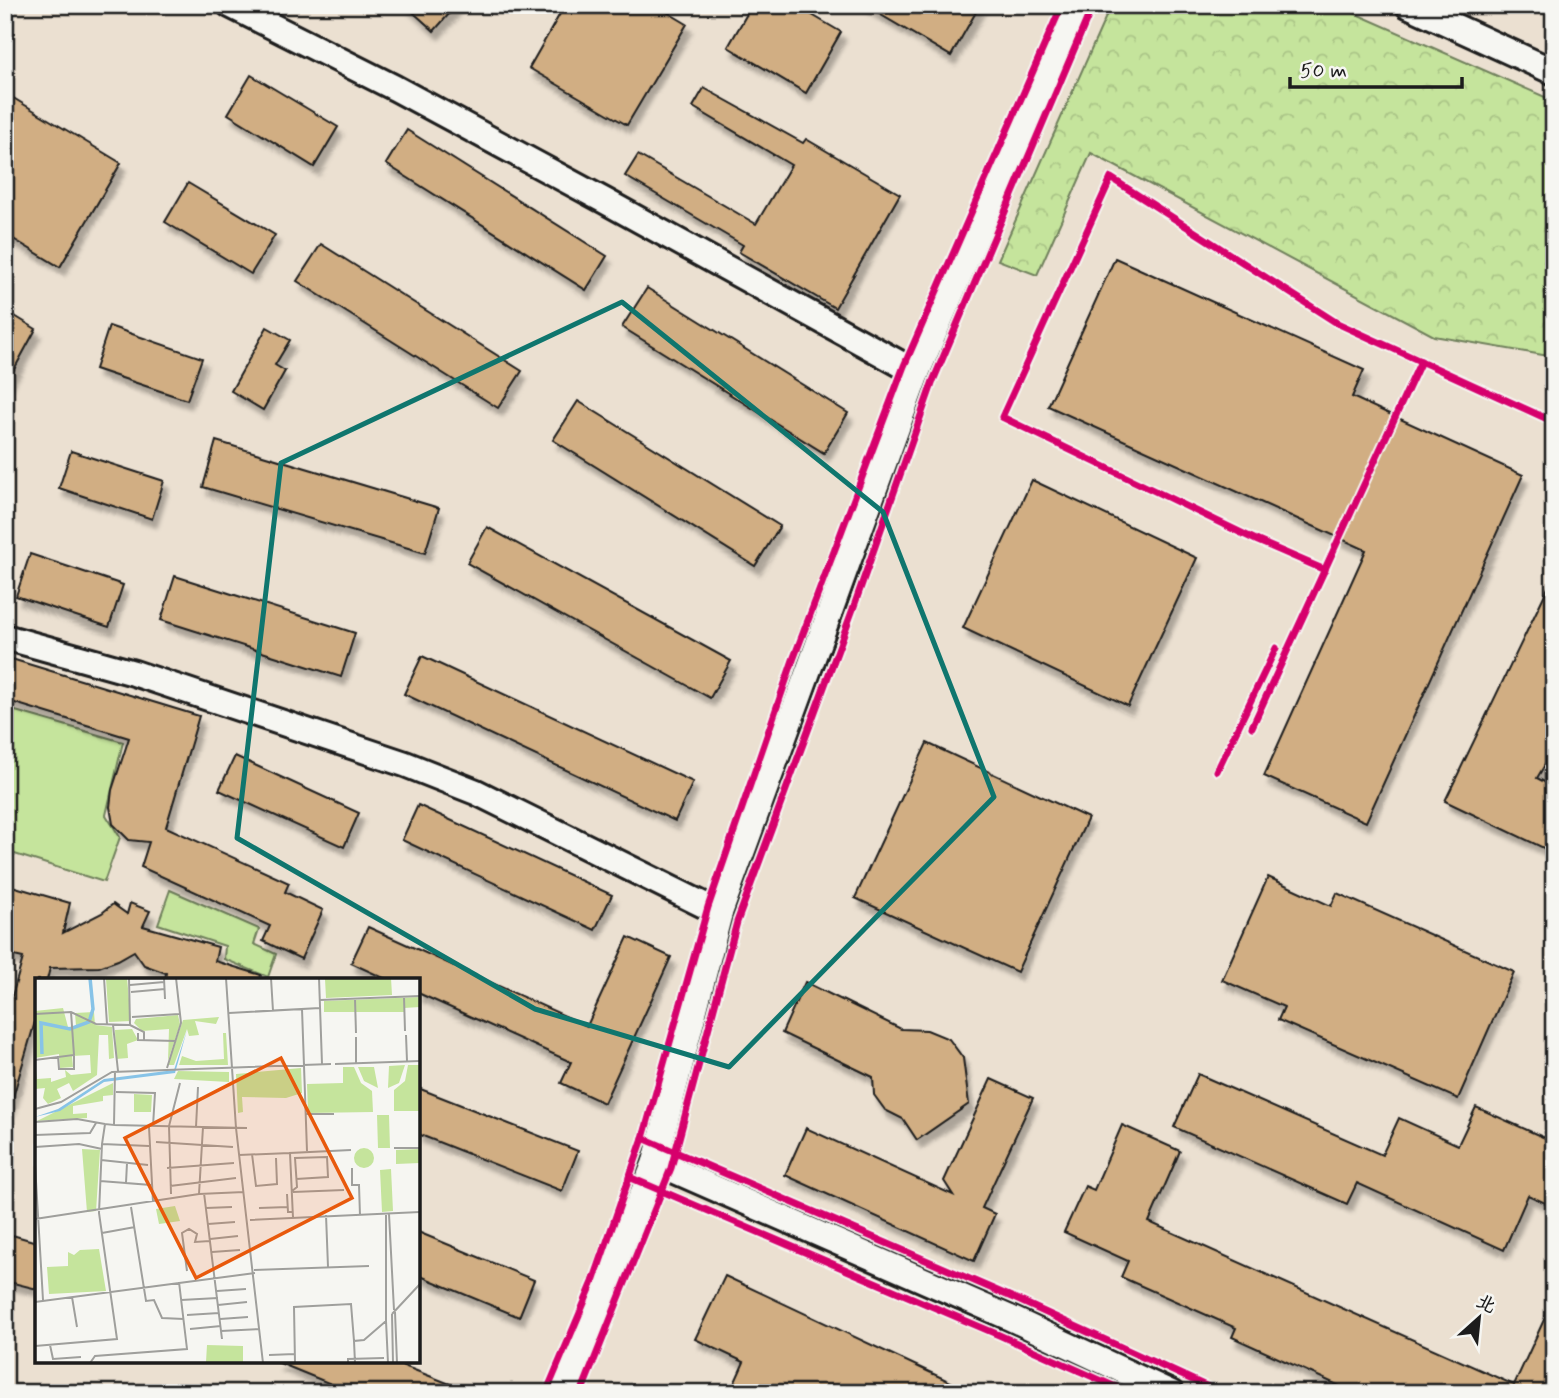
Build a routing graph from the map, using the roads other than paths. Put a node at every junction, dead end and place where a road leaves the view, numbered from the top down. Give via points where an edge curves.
1 (230, 5) edge
2 (1076, 5) edge
3 (1408, 5) edge
4 (1554, 72) edge
5 (917, 373) junction
6 (5, 636) edge
7 (720, 913) junction
8 (655, 1162) junction
9 (563, 1393) edge
10 (1171, 1393) edge

1 - 5 street via 395,88
2 - 5 street
3 - 4 street
5 - 7 street
6 - 7 street via 134,673 405,764 476,792
7 - 8 street
8 - 9 street
8 - 10 street

